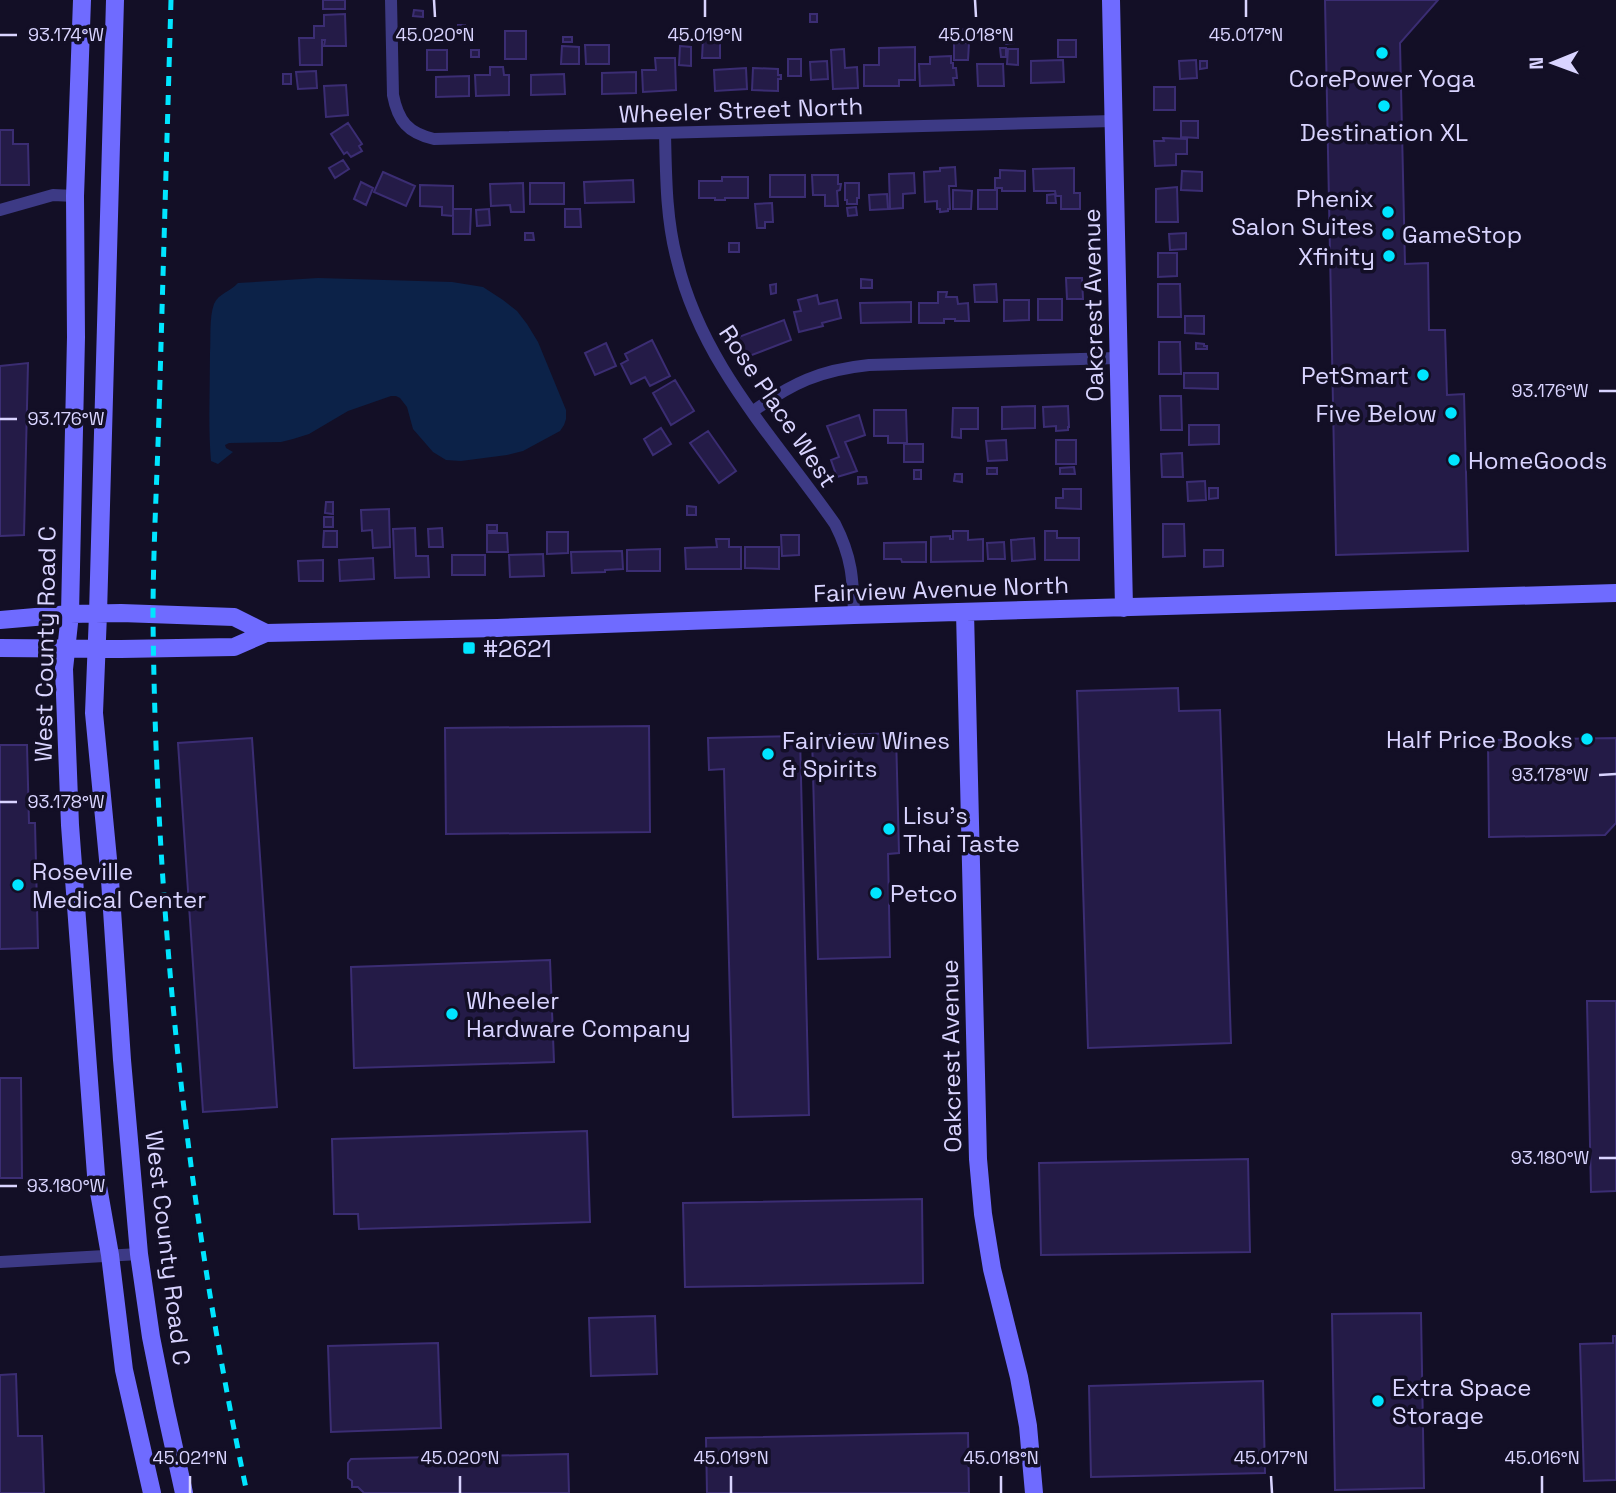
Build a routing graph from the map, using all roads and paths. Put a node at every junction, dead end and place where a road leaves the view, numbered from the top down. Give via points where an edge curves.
1 (82, 0) edge
2 (115, 0) edge
3 (391, 0) edge
4 (1111, 0) edge
5 (1113, 121) junction
6 (665, 133) junction
7 (75, 196) junction
8 (0, 210) edge
9 (1118, 358) junction
10 (752, 412) junction
11 (1616, 593) edge
12 (1124, 608) junction
13 (965, 612) junction
14 (70, 614) junction
15 (98, 614) junction
16 (853, 615) junction
17 (0, 620) edge
18 (267, 633) junction
19 (0, 648) edge
20 (67, 648) junction
21 (96, 649) junction
22 (139, 1254) junction
23 (110, 1255) junction
24 (0, 1262) edge
25 (152, 1493) edge
26 (184, 1493) edge
27 (1034, 1493) edge

1 - 7 street, West County Road C
2 - 15 street, West County Road C
3 - 6 street, Wheeler Street North via 393,96 401,120 422,136
4 - 5 street, Oakcrest Avenue
5 - 6 street, Wheeler Street North
5 - 9 street, Oakcrest Avenue
6 - 10 street, Rose Place West via 669,221 687,297 718,362
7 - 8 street via 53,195
7 - 14 street, West County Road C
9 - 10 street via 844,368 792,385
9 - 12 street, Oakcrest Avenue
10 - 16 street, Rose Place West via 844,542
11 - 12 street, Fairview Avenue North
12 - 13 street, Fairview Avenue North
13 - 16 street, Fairview Avenue North
13 - 27 street, Oakcrest Avenue via 978,1159 992,1269 1028,1426
14 - 15 street, Fairview Avenue North
14 - 17 street, Fairview Avenue North
14 - 20 street, West County Road C
15 - 18 street, Fairview Avenue North via 234,617
15 - 21 street, West County Road C
16 - 18 street, Fairview Avenue North
18 - 21 street, Fairview Avenue North via 234,647
19 - 20 street, Fairview Avenue North
20 - 21 street, Fairview Avenue North
20 - 23 street, West County Road C via 65,714 77,929 96,1175
21 - 22 street, West County Road C via 94,713
22 - 23 street
22 - 26 street, West County Road C via 151,1337
23 - 24 street
23 - 25 street, West County Road C via 124,1370

